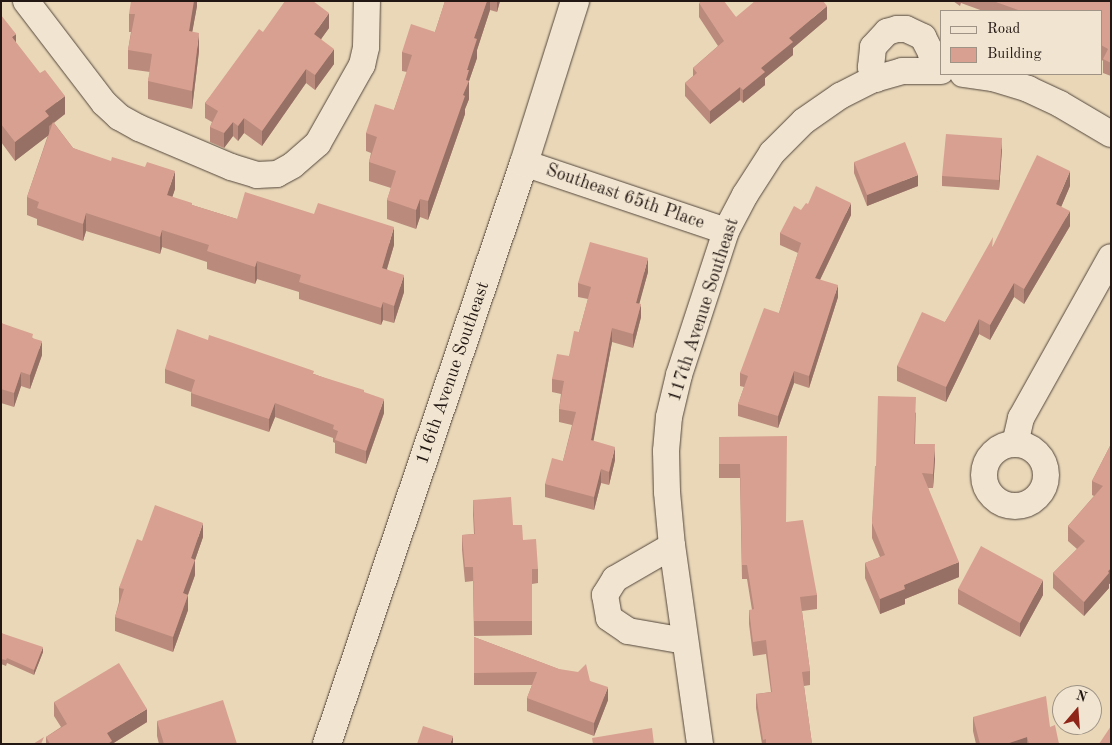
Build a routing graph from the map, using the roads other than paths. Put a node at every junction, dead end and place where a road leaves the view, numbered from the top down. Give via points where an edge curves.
1 (26, 1) edge
2 (367, 1) edge
3 (575, 1) edge
4 (938, 71) edge
5 (970, 75) edge
6 (876, 79) junction
7 (1111, 134) edge
8 (524, 163) junction
9 (726, 231) junction
10 (1111, 257) edge
11 (1014, 444) dead end
12 (672, 546) junction
13 (685, 641) junction
14 (327, 744) edge
15 (700, 744) edge

1 - 2 street via 104,103 119,117 231,168 257,175 277,174 318,143 362,65 366,47
3 - 8 street, 116th Avenue Southeast
4 - 6 street, 117th Avenue Southeast via 902,71
4 - 6 street via 923,37 906,29 887,32 872,46 871,68
5 - 7 street via 1028,89
6 - 9 street, 117th Avenue Southeast via 840,96 804,121 772,153
8 - 9 street, Southeast 65th Place
8 - 14 street, 116th Avenue Southeast
9 - 12 street, 117th Avenue Southeast via 669,417 667,492
10 - 11 street via 1021,418
12 - 13 street, 117th Avenue Southeast
12 - 13 street via 615,579 604,595 609,618 628,631
13 - 15 street, 117th Avenue Southeast

